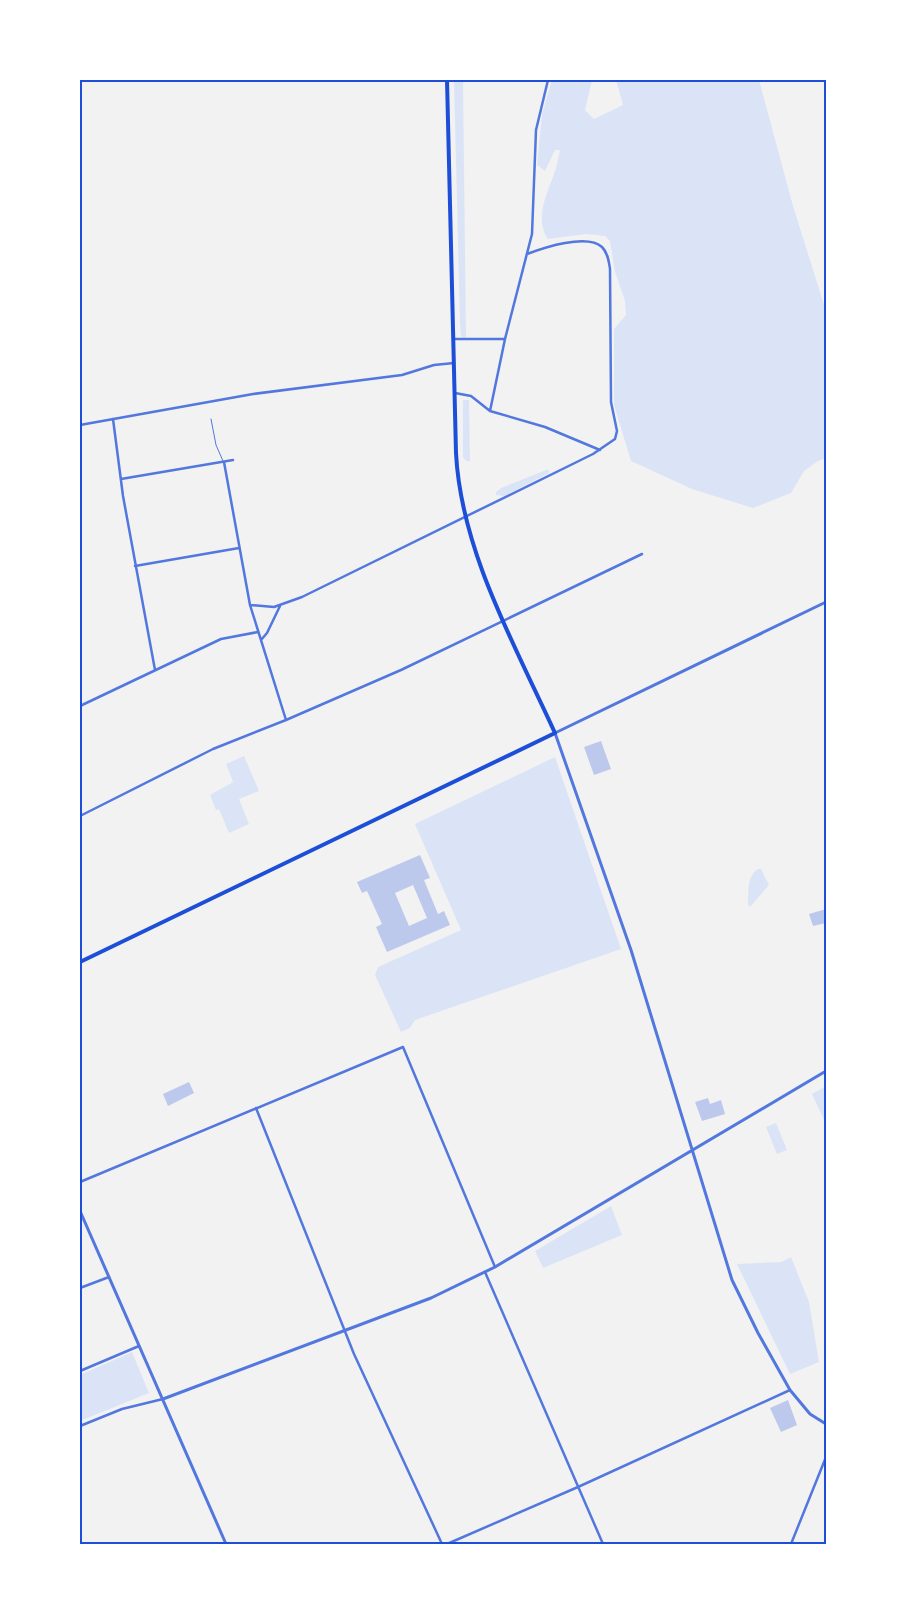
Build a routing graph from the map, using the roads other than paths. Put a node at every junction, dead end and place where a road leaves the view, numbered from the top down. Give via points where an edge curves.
1 (447, 80) edge
2 (548, 80) edge
3 (527, 254) junction
4 (453, 339) junction
5 (505, 339) junction
6 (454, 363) junction
7 (454, 393) junction
8 (490, 411) junction
9 (112, 419) junction
10 (211, 419) dead end
11 (80, 424) edge
12 (600, 450) junction
13 (233, 460) dead end
14 (224, 462) junction
15 (121, 479) junction
16 (464, 517) junction
17 (239, 548) junction
18 (642, 554) dead end
19 (135, 566) junction
20 (826, 602) edge
21 (250, 605) junction
22 (280, 606) junction
23 (504, 620) junction
24 (258, 632) junction
25 (261, 640) junction
26 (155, 670) junction
27 (80, 706) edge
28 (286, 720) junction
29 (555, 732) junction
30 (80, 816) edge
31 (80, 962) edge
32 (826, 1070) edge
33 (256, 1108) junction
34 (692, 1150) junction
35 (80, 1182) edge
36 (80, 1211) edge
37 (495, 1267) junction
38 (484, 1272) junction
39 (109, 1277) junction
40 (80, 1288) edge
41 (346, 1331) junction
42 (139, 1346) junction
43 (80, 1371) edge
44 (790, 1390) junction
45 (162, 1399) junction
46 (826, 1424) edge
47 (80, 1426) edge
48 (826, 1457) edge
49 (578, 1487) junction
50 (226, 1544) edge
51 (442, 1544) edge
52 (447, 1544) edge
53 (603, 1544) edge
54 (791, 1544) edge

1 - 4 main road
2 - 3 street via 538,121 533,226
3 - 5 street
3 - 12 street via 547,246 573,242 591,242 606,253 610,269 611,402 617,431 616,439
4 - 5 street
4 - 6 main road
5 - 8 street
6 - 7 main road
6 - 9 street via 434,365 402,375 253,394
7 - 8 street via 471,396
7 - 16 main road via 457,473
8 - 12 street via 544,427
9 - 11 street
9 - 15 street
10 - 14 lane via 216,445
12 - 16 street
13 - 14 street
14 - 15 street
14 - 17 street
15 - 19 street
16 - 22 street via 326,587
16 - 23 main road
17 - 19 street
17 - 21 street
18 - 23 street
19 - 26 street
20 - 29 street
21 - 22 street
21 - 24 street
22 - 25 street
23 - 28 street
23 - 29 main road
24 - 25 street
24 - 26 street via 221,639
25 - 28 street
26 - 27 street
28 - 30 street via 213,749
29 - 31 main road
29 - 34 street via 618,909
32 - 34 street
33 - 35 street
33 - 37 street via 403,1047
33 - 41 street
34 - 37 street
34 - 44 street via 732,1280
36 - 39 street
37 - 38 street
38 - 41 street via 431,1298
38 - 49 street
39 - 40 street
39 - 42 street
41 - 45 street
41 - 51 street
42 - 43 street
42 - 45 street
44 - 46 street via 810,1414
44 - 49 street
45 - 47 street via 122,1409
45 - 50 street
48 - 54 street
49 - 52 street
49 - 53 street

